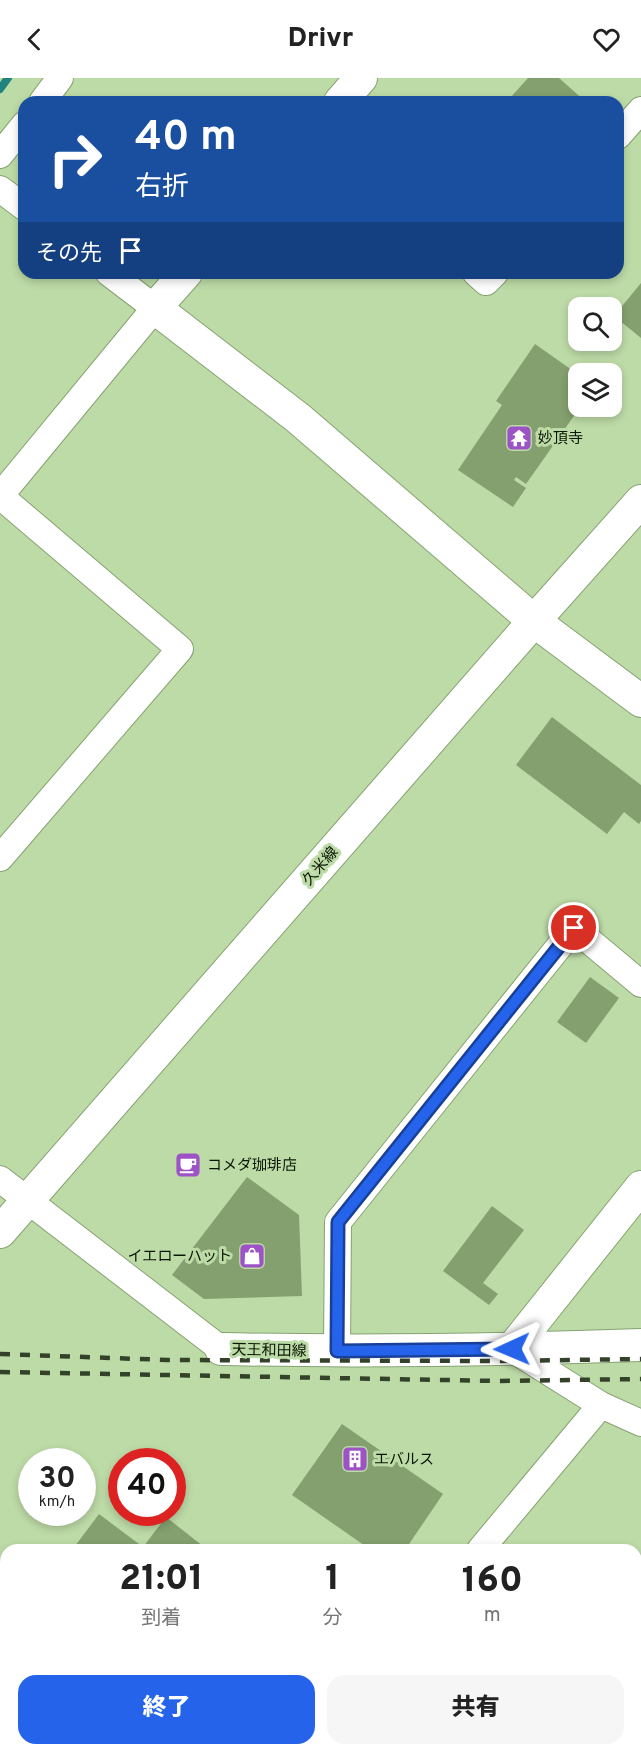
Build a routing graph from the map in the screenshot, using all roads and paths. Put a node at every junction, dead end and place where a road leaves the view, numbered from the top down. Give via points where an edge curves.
1 (60, 78) edge
2 (361, 78) edge
3 (46, 96) edge
4 (345, 96) edge
5 (641, 110) edge
6 (624, 129) edge
7 (18, 132) edge
8 (0, 155) edge
9 (0, 189) edge
10 (18, 202) edge
11 (117, 279) edge
12 (181, 279) edge
13 (154, 308) junction
14 (0, 496) edge
15 (641, 501) edge
16 (534, 621) junction
17 (641, 701) edge
18 (0, 858) edge
19 (641, 984) edge
20 (0, 1179) edge
21 (641, 1187) edge
22 (27, 1200) junction
23 (0, 1232) edge
24 (641, 1345) edge
25 (221, 1349) joint
26 (512, 1349) junction
27 (337, 1351) junction
28 (601, 1405) junction
29 (641, 1423) edge
30 (485, 1544) edge

1 - 3 street
2 - 4 street
5 - 6 street
7 - 8 street
9 - 10 street
11 - 13 street
12 - 13 street
13 - 14 street
13 - 16 street via 298,418
14 - 18 street via 180,648
15 - 16 street, 久米線
16 - 17 street
16 - 22 street, 久米線
19 - 27 street via 574,928 338,1222
20 - 22 street
21 - 26 street
22 - 23 street, 久米線
22 - 25 street
24 - 26 street, 天王和田線
25 - 27 street, 天王和田線
26 - 27 street, 天王和田線
26 - 28 street
28 - 29 street
28 - 30 street

